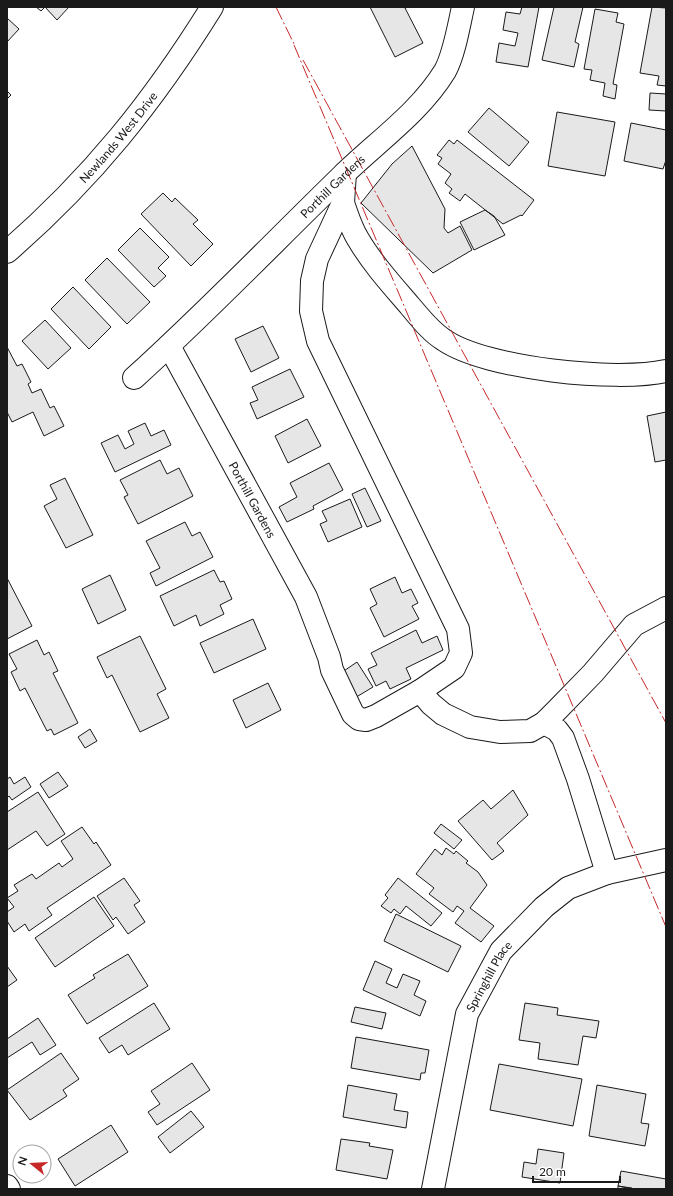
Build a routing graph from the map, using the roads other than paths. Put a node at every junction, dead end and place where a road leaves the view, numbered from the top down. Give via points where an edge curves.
1 (212, 7) edge
2 (463, 7) edge
3 (346, 173) junction
4 (343, 203) junction
5 (7, 252) edge
6 (170, 346) junction
7 (666, 371) edge
8 (134, 378) dead end
9 (666, 608) edge
10 (420, 690) junction
11 (544, 723) junction
12 (666, 860) edge
13 (607, 873) junction
14 (7, 1186) edge
15 (9, 1189) edge
16 (433, 1189) edge

1 - 5 street, Newlands West Drive via 182,55 109,150 44,220
2 - 3 street, Porthill Gardens via 445,70 417,107
3 - 4 street
3 - 6 street, Porthill Gardens
4 - 7 street via 357,238 386,278 444,341 478,356 529,367 623,375
4 - 10 street, Porthill Gardens via 317,259 312,281 311,311 318,341 458,629 461,653 459,660 454,668
6 - 8 street, Porthill Gardens
6 - 10 street, Porthill Gardens via 306,597 332,670 353,714 359,719 366,720
9 - 11 street via 634,624 593,673
10 - 11 street via 443,714 477,729 500,732 530,731
11 - 13 street via 557,730 563,738
12 - 13 street, Springhill Place
13 - 16 street, Springhill Place via 568,888 544,907 497,958 467,1014
14 - 15 street

